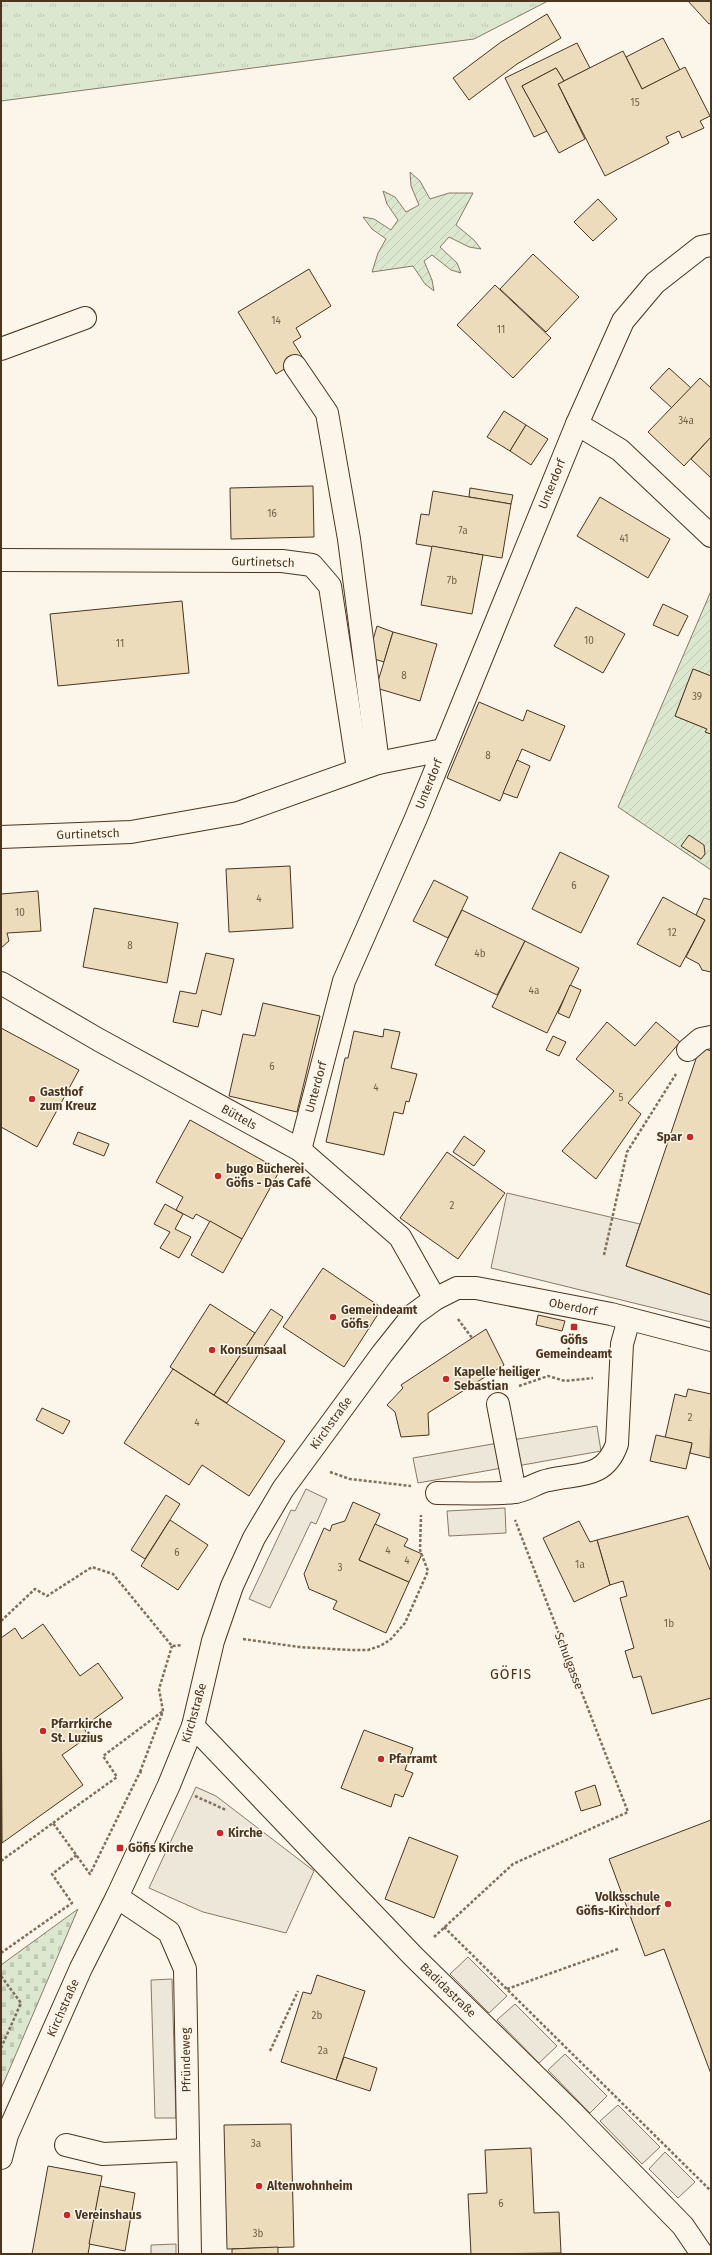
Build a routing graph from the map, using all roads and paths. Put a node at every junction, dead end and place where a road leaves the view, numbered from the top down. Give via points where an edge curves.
1 (711, 245) edge
2 (85, 318) dead end
3 (1, 349) edge
4 (294, 366) dead end
5 (577, 424) junction
6 (711, 536) edge
7 (1, 560) edge
8 (443, 750) junction
9 (368, 766) junction
10 (1, 837) edge
11 (1, 983) edge
12 (711, 1037) edge
13 (688, 1050) joint
14 (300, 1150) junction
15 (604, 1255) dead end
16 (435, 1299) junction
17 (629, 1319) junction
18 (460, 1323) dead end
19 (472, 1338) dead end
20 (711, 1340) edge
21 (619, 1378) junction
22 (505, 1397) joint
23 (303, 1461) junction
24 (515, 1492) junction
25 (437, 1493) junction
26 (1, 1621) edge
27 (215, 1637) junction
28 (172, 1646) junction
29 (163, 1711) junction
30 (193, 1726) junction
31 (140, 1772) junction
32 (169, 1784) junction
33 (226, 1810) dead end
34 (53, 1823) junction
35 (77, 1855) junction
36 (1, 1861) edge
37 (118, 1897) junction
38 (444, 1927) junction
39 (618, 1949) dead end
40 (1, 1953) edge
41 (413, 1956) junction
42 (1, 1976) edge
43 (507, 1989) junction
44 (298, 1991) dead end
45 (1, 2048) edge
46 (270, 2051) dead end
47 (66, 2145) dead end
48 (187, 2150) junction
49 (1, 2158) edge
50 (711, 2191) edge
51 (704, 2247) edge
52 (190, 2254) edge

1 - 5 street, Unterdorf via 700,247 655,283 623,321
2 - 3 street
4 - 9 street via 328,413 349,539
5 - 6 street via 620,450
5 - 8 street, Unterdorf
7 - 9 street, Gurtinetsch via 282,561 312,565 330,586
8 - 9 street, Gurtinetsch
8 - 14 street, Unterdorf via 344,981
9 - 10 street, Gurtinetsch via 238,812 131,832
11 - 14 street, Büttels
12 - 13 street via 701,1040
13 - 15 path via 627,1152
14 - 16 street, Büttels via 400,1238
16 - 17 street, Oberdorf via 457,1288 476,1288
16 - 23 street, Kirchstraße via 413,1315
17 - 20 street, Oberdorf
17 - 21 street via 622,1344
18 - 19 path
21 - 22 path via 565,1381 548,1376 537,1378
21 - 24 street via 617,1444 612,1458 601,1468 547,1480
22 - 24 street
23 - 25 path via 350,1479 416,1486
23 - 27 street, Kirchstraße via 254,1538 232,1586
24 - 25 street
24 - 38 path, Schulgasse via 512,1508 514,1520 628,1812 513,1864
25 - 27 path via 422,1513 420,1550 428,1571 404,1623 390,1640 368,1650 350,1650
26 - 28 path via 35,1589 47,1596 92,1567 113,1574
27 - 28 path
27 - 30 street, Kirchstraße
28 - 29 path via 159,1689
29 - 31 path
29 - 34 path via 102,1756 117,1777
30 - 32 street, Kirchstraße
30 - 41 street, Badidastraße
31 - 32 path
31 - 35 path via 90,1874
32 - 33 path
32 - 37 street, Kirchstraße
34 - 35 path
34 - 36 path
35 - 40 path via 52,1874 72,1903
37 - 48 street, Pfründeweg via 169,1932 185,1969
37 - 49 street, Kirchstraße via 81,1968 7,2135
38 - 41 path, Schulgasse
38 - 43 path
39 - 43 path
41 - 51 street, Badidastraße via 577,2117
42 - 45 path via 21,2004
43 - 50 path
44 - 46 path
47 - 48 street via 103,2154
48 - 52 street, Pfründeweg

